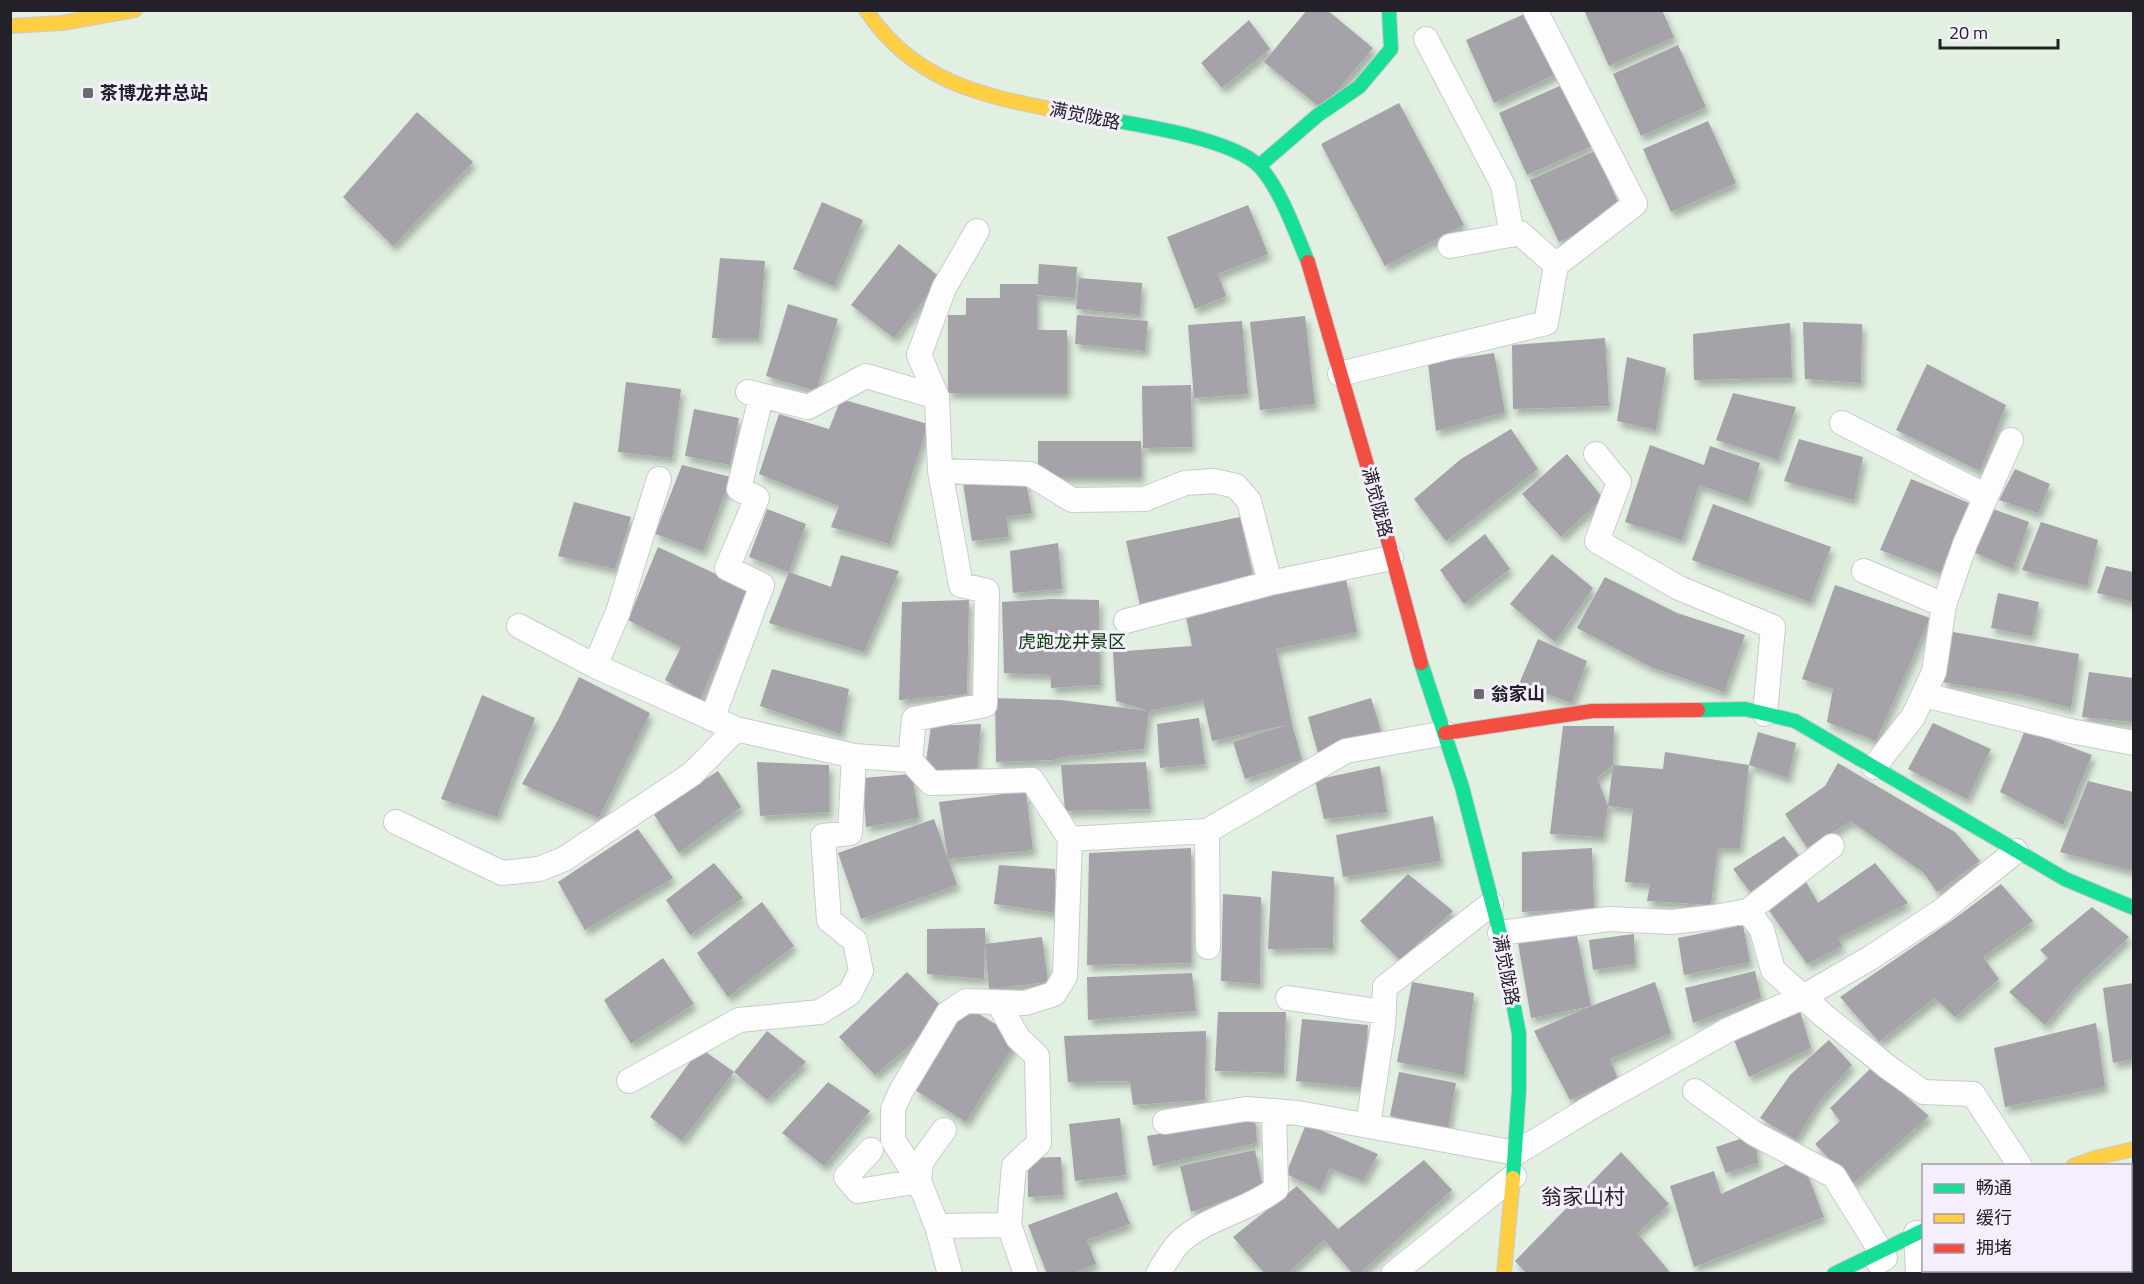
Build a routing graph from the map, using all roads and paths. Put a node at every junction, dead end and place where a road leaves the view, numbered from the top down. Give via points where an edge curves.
1 (135, 10) edge
2 (866, 10) edge
3 (1389, 10) edge
4 (1535, 10) edge
5 (10, 26) edge
6 (1426, 39) dead end
7 (1259, 166) junction
8 (977, 231) dead end
9 (1512, 235) junction
10 (1450, 246) dead end
11 (1556, 266) junction
12 (1340, 374) junction
13 (937, 397) junction
14 (1842, 423) dead end
15 (2011, 440) dead end
16 (1596, 454) dead end
17 (940, 471) junction
18 (659, 478) dead end
19 (1986, 496) junction
20 (1391, 558) junction
21 (1864, 571) dead end
22 (1270, 584) junction
23 (1944, 605) junction
24 (1126, 621) dead end
25 (519, 626) dead end
26 (595, 666) junction
27 (1924, 695) junction
28 (1765, 714) junction
29 (712, 719) junction
30 (736, 729) junction
31 (1445, 733) junction
32 (2133, 743) edge
33 (854, 756) junction
34 (910, 760) junction
35 (1874, 767) junction
36 (396, 822) dead end
37 (1207, 831) junction
38 (1070, 839) junction
39 (1832, 846) dead end
40 (2016, 851) junction
41 (1491, 904) junction
42 (2133, 908) edge
43 (1748, 911) junction
44 (1500, 933) junction
45 (1208, 947) dead end
46 (1803, 997) junction
47 (1288, 998) dead end
48 (998, 1002) junction
49 (1384, 1012) junction
50 (629, 1081) dead end
51 (1695, 1091) dead end
52 (1274, 1111) junction
53 (1165, 1122) dead end
54 (1368, 1126) junction
55 (944, 1130) dead end
56 (2133, 1149) edge
57 (871, 1150) dead end
58 (1515, 1164) junction
59 (2019, 1164) edge
60 (2078, 1164) edge
61 (919, 1181) junction
62 (1009, 1225) junction
63 (937, 1226) junction
64 (1920, 1232) edge
65 (1880, 1250) junction
66 (950, 1274) edge
67 (1026, 1274) edge
68 (1158, 1274) edge
69 (1393, 1274) edge
70 (1504, 1274) edge
71 (1834, 1274) edge
72 (1860, 1274) edge
73 (1918, 1274) edge

1 - 5 street via 62,24
2 - 7 street, 满觉陇路 via 904,54 963,88 1200,138 1235,150
3 - 7 street via 1391,49 1359,87 1318,115
4 - 11 lane via 1635,204
6 - 9 lane via 1503,185
7 - 12 street, 满觉陇路 via 1274,187 1309,263
8 - 13 lane via 944,288 919,355
9 - 10 lane
9 - 11 lane via 1520,233
11 - 12 lane via 1546,323
12 - 20 street, 满觉陇路
13 - 17 lane
13 - 29 lane via 866,376 808,407 754,394 739,489 757,498 727,568 762,585
14 - 19 lane
15 - 19 lane
16 - 28 lane via 1619,482 1597,542 1679,588 1773,627
17 - 22 lane via 1030,474 1072,500 1145,499 1185,483 1214,481 1236,486 1249,501
17 - 34 lane via 961,585 987,591 985,705 914,718
18 - 26 lane via 618,612
19 - 23 lane
20 - 22 lane
20 - 31 street, 满觉陇路
21 - 23 lane
22 - 24 lane
23 - 27 lane via 1934,672
25 - 26 lane
26 - 29 lane
27 - 32 lane
27 - 35 lane via 1913,717
28 - 31 street via 1745,709 1592,711
28 - 35 street via 1795,721
29 - 30 lane
30 - 33 lane
30 - 36 lane via 692,774 564,859 539,869 502,873
31 - 37 lane via 1346,751
31 - 41 street, 满觉陇路
33 - 34 lane
33 - 50 lane via 850,833 824,836 829,920 855,941 861,971 850,993 819,1012 739,1020
34 - 38 lane via 931,783 1032,780
35 - 40 street
37 - 38 lane
37 - 45 lane
38 - 48 lane via 1065,976 1054,994 1025,1003
39 - 43 lane
40 - 42 street via 2065,879
40 - 46 lane via 1943,910
41 - 44 street, 满觉陇路
41 - 49 lane via 1385,987
43 - 44 lane via 1672,922 1609,918
43 - 46 lane via 1762,930 1773,970
44 - 58 street, 满觉陇路 via 1519,1034
46 - 58 lane via 1728,1030 1588,1109
46 - 59 lane via 1923,1092 1973,1094
47 - 49 lane
48 - 61 lane via 966,1001 948,1013 893,1109 893,1140
48 - 62 lane via 1018,1038 1037,1056 1039,1143 1014,1166
49 - 54 lane
51 - 65 lane via 1755,1134 1834,1176
52 - 53 lane via 1246,1109
52 - 54 lane
52 - 68 lane via 1276,1189 1196,1230 1178,1244
54 - 58 lane
55 - 61 lane via 921,1162
56 - 60 street
57 - 61 lane via 846,1177 858,1191
58 - 69 lane
58 - 70 street, 满觉陇路
61 - 63 lane
62 - 63 lane
62 - 67 lane
63 - 66 lane
64 - 65 street
64 - 73 lane
65 - 71 street
65 - 72 lane via 1885,1258

